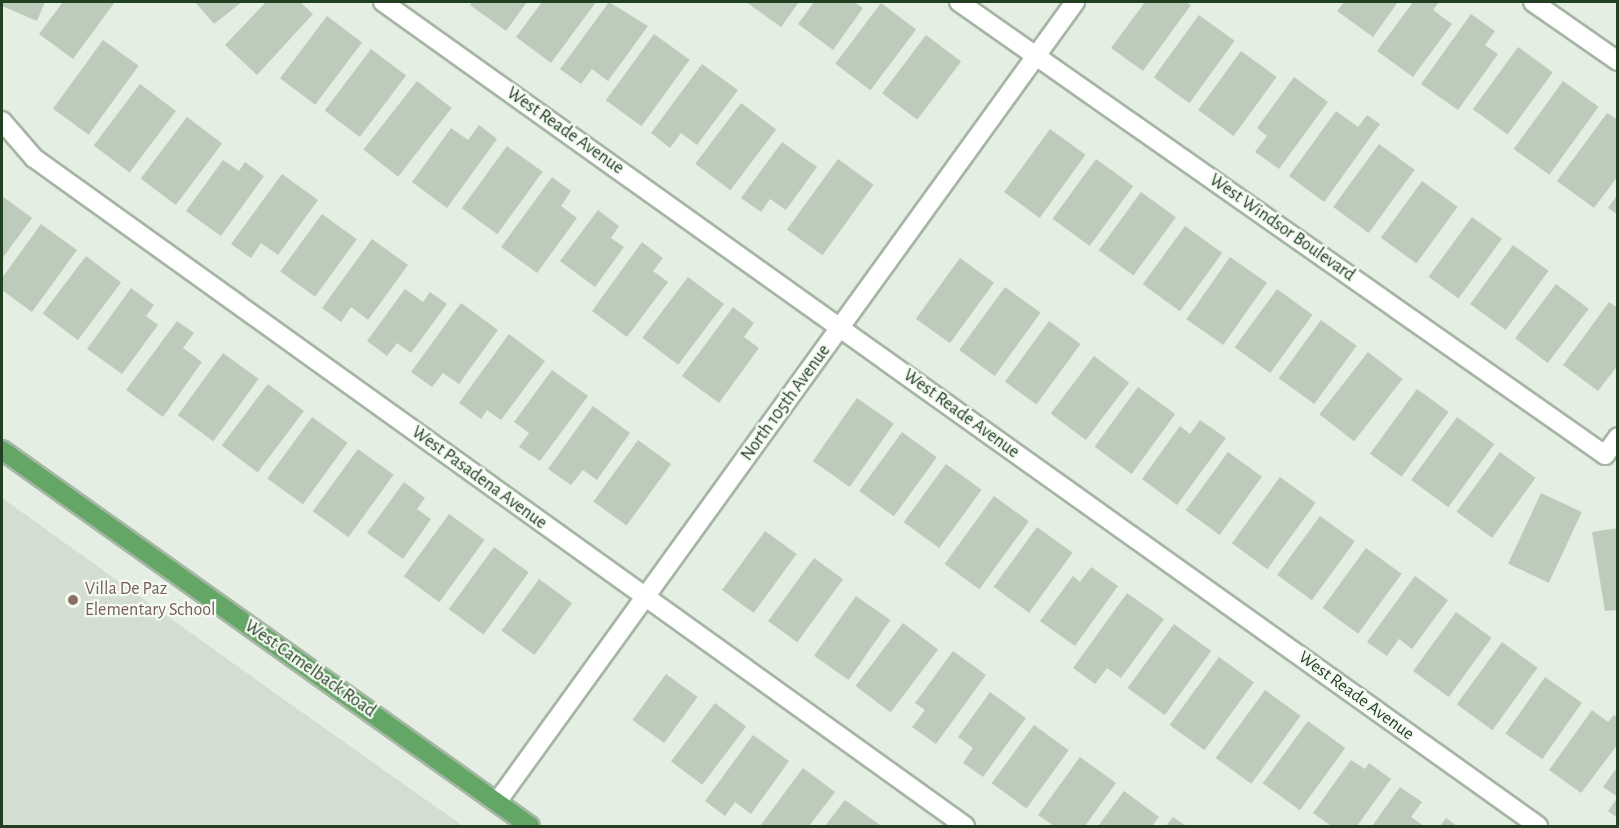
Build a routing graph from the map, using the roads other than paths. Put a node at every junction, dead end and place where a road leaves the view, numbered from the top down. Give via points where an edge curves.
1 (383, 2) edge
2 (959, 2) edge
3 (1075, 2) edge
4 (1533, 2) edge
5 (1036, 56) junction
6 (1617, 61) edge
7 (2, 121) edge
8 (841, 328) junction
9 (1617, 437) edge
10 (2, 450) edge
11 (645, 597) junction
12 (497, 802) junction
13 (530, 826) edge
14 (965, 826) edge
15 (1538, 826) edge

1 - 8 street, West Reade Avenue
2 - 5 street, West Windsor Boulevard
3 - 5 street, North 105th Avenue
4 - 6 street
5 - 8 street, North 105th Avenue
5 - 9 street, West Windsor Boulevard via 1605,455
7 - 11 street, West Pasadena Avenue via 34,158
8 - 11 street, North 105th Avenue
8 - 15 street, West Reade Avenue
10 - 12 main road, West Camelback Road
11 - 12 street, North 105th Avenue
11 - 14 street, West Pasadena Avenue
12 - 13 main road, West Camelback Road

